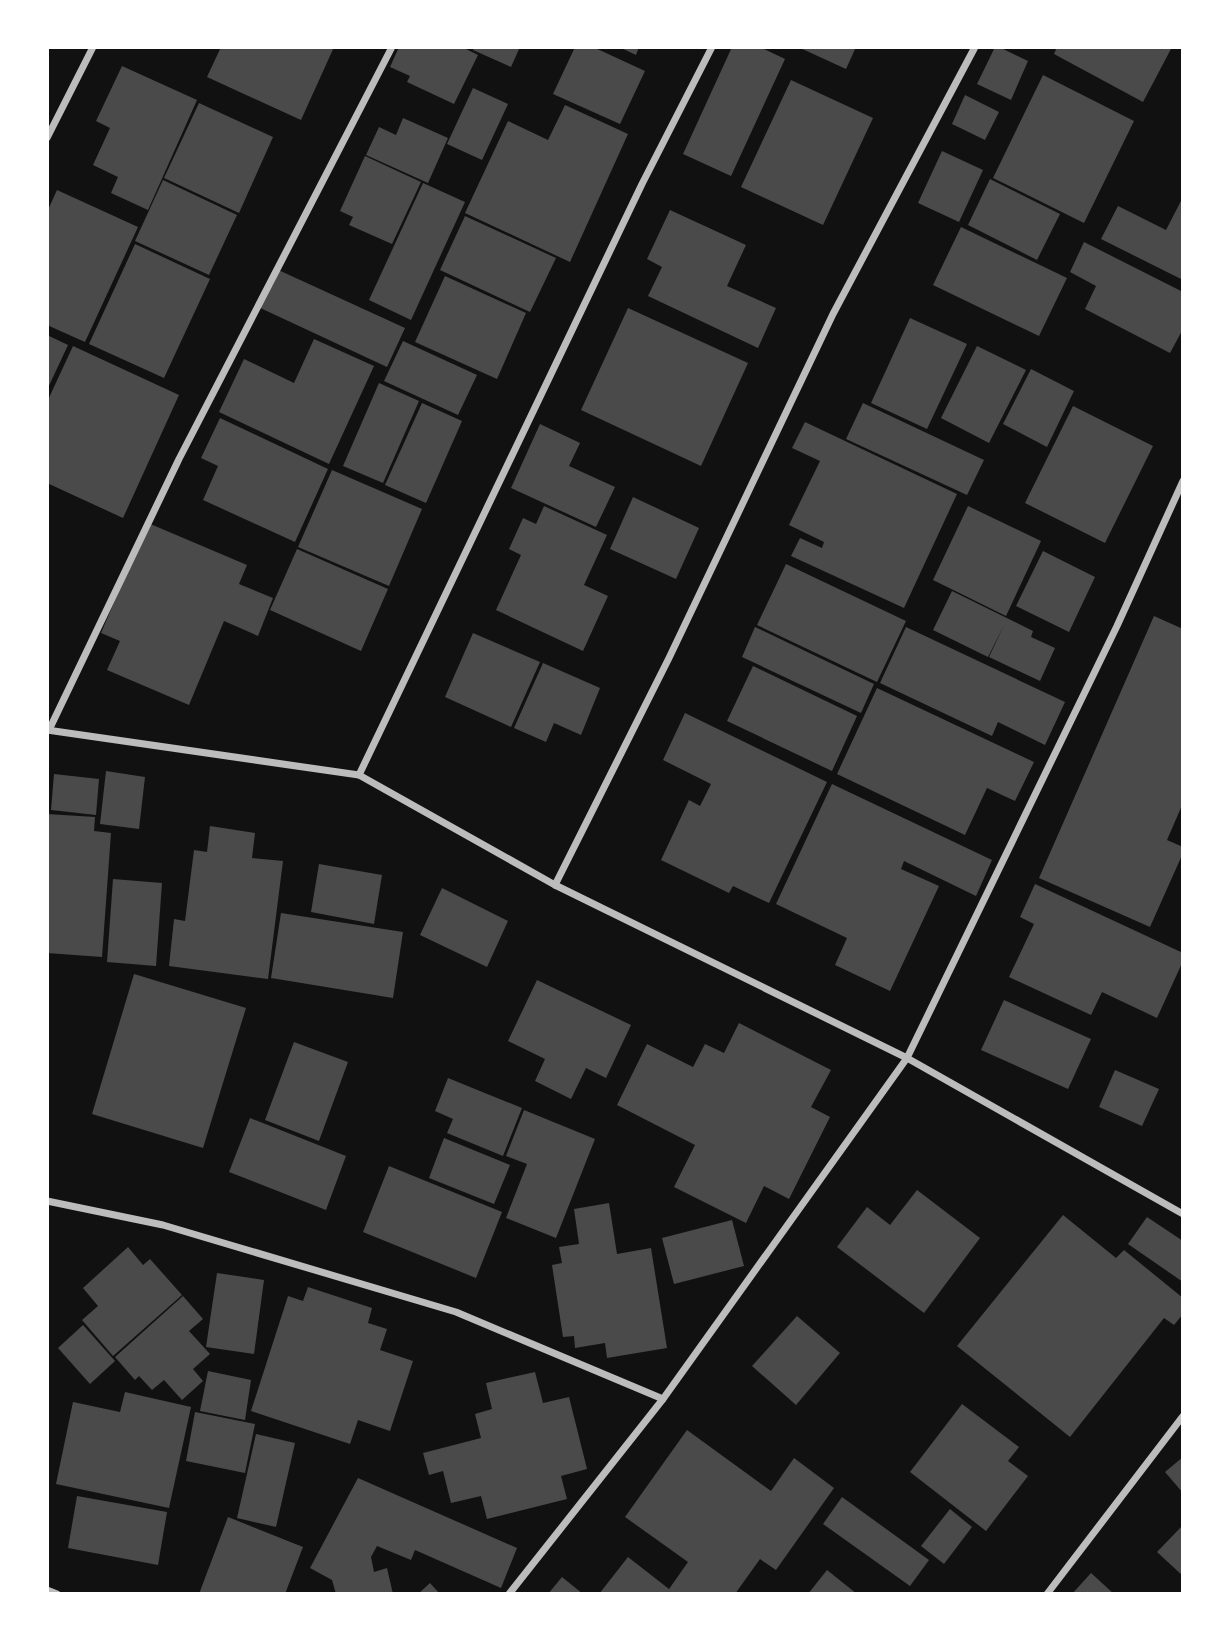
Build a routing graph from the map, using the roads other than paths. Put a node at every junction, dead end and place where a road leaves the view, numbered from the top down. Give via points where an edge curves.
1 (93, 47) edge
2 (392, 47) edge
3 (712, 47) edge
4 (975, 47) edge
5 (47, 138) edge
6 (1183, 481) edge
7 (48, 730) edge
8 (359, 775) junction
9 (555, 885) junction
10 (907, 1058) junction
11 (47, 1201) edge
12 (1183, 1214) edge
13 (663, 1399) junction
14 (1183, 1416) edge
15 (47, 1590) edge
16 (57, 1594) edge
17 (509, 1594) edge
18 (1047, 1594) edge

1 - 5 street
2 - 7 street via 179,459
3 - 8 street
4 - 9 street via 833,314
6 - 10 street
7 - 8 street
8 - 9 street
9 - 10 street
10 - 12 street
10 - 13 street
11 - 13 street via 163,1225 456,1312
13 - 17 street
14 - 18 street
15 - 16 street

